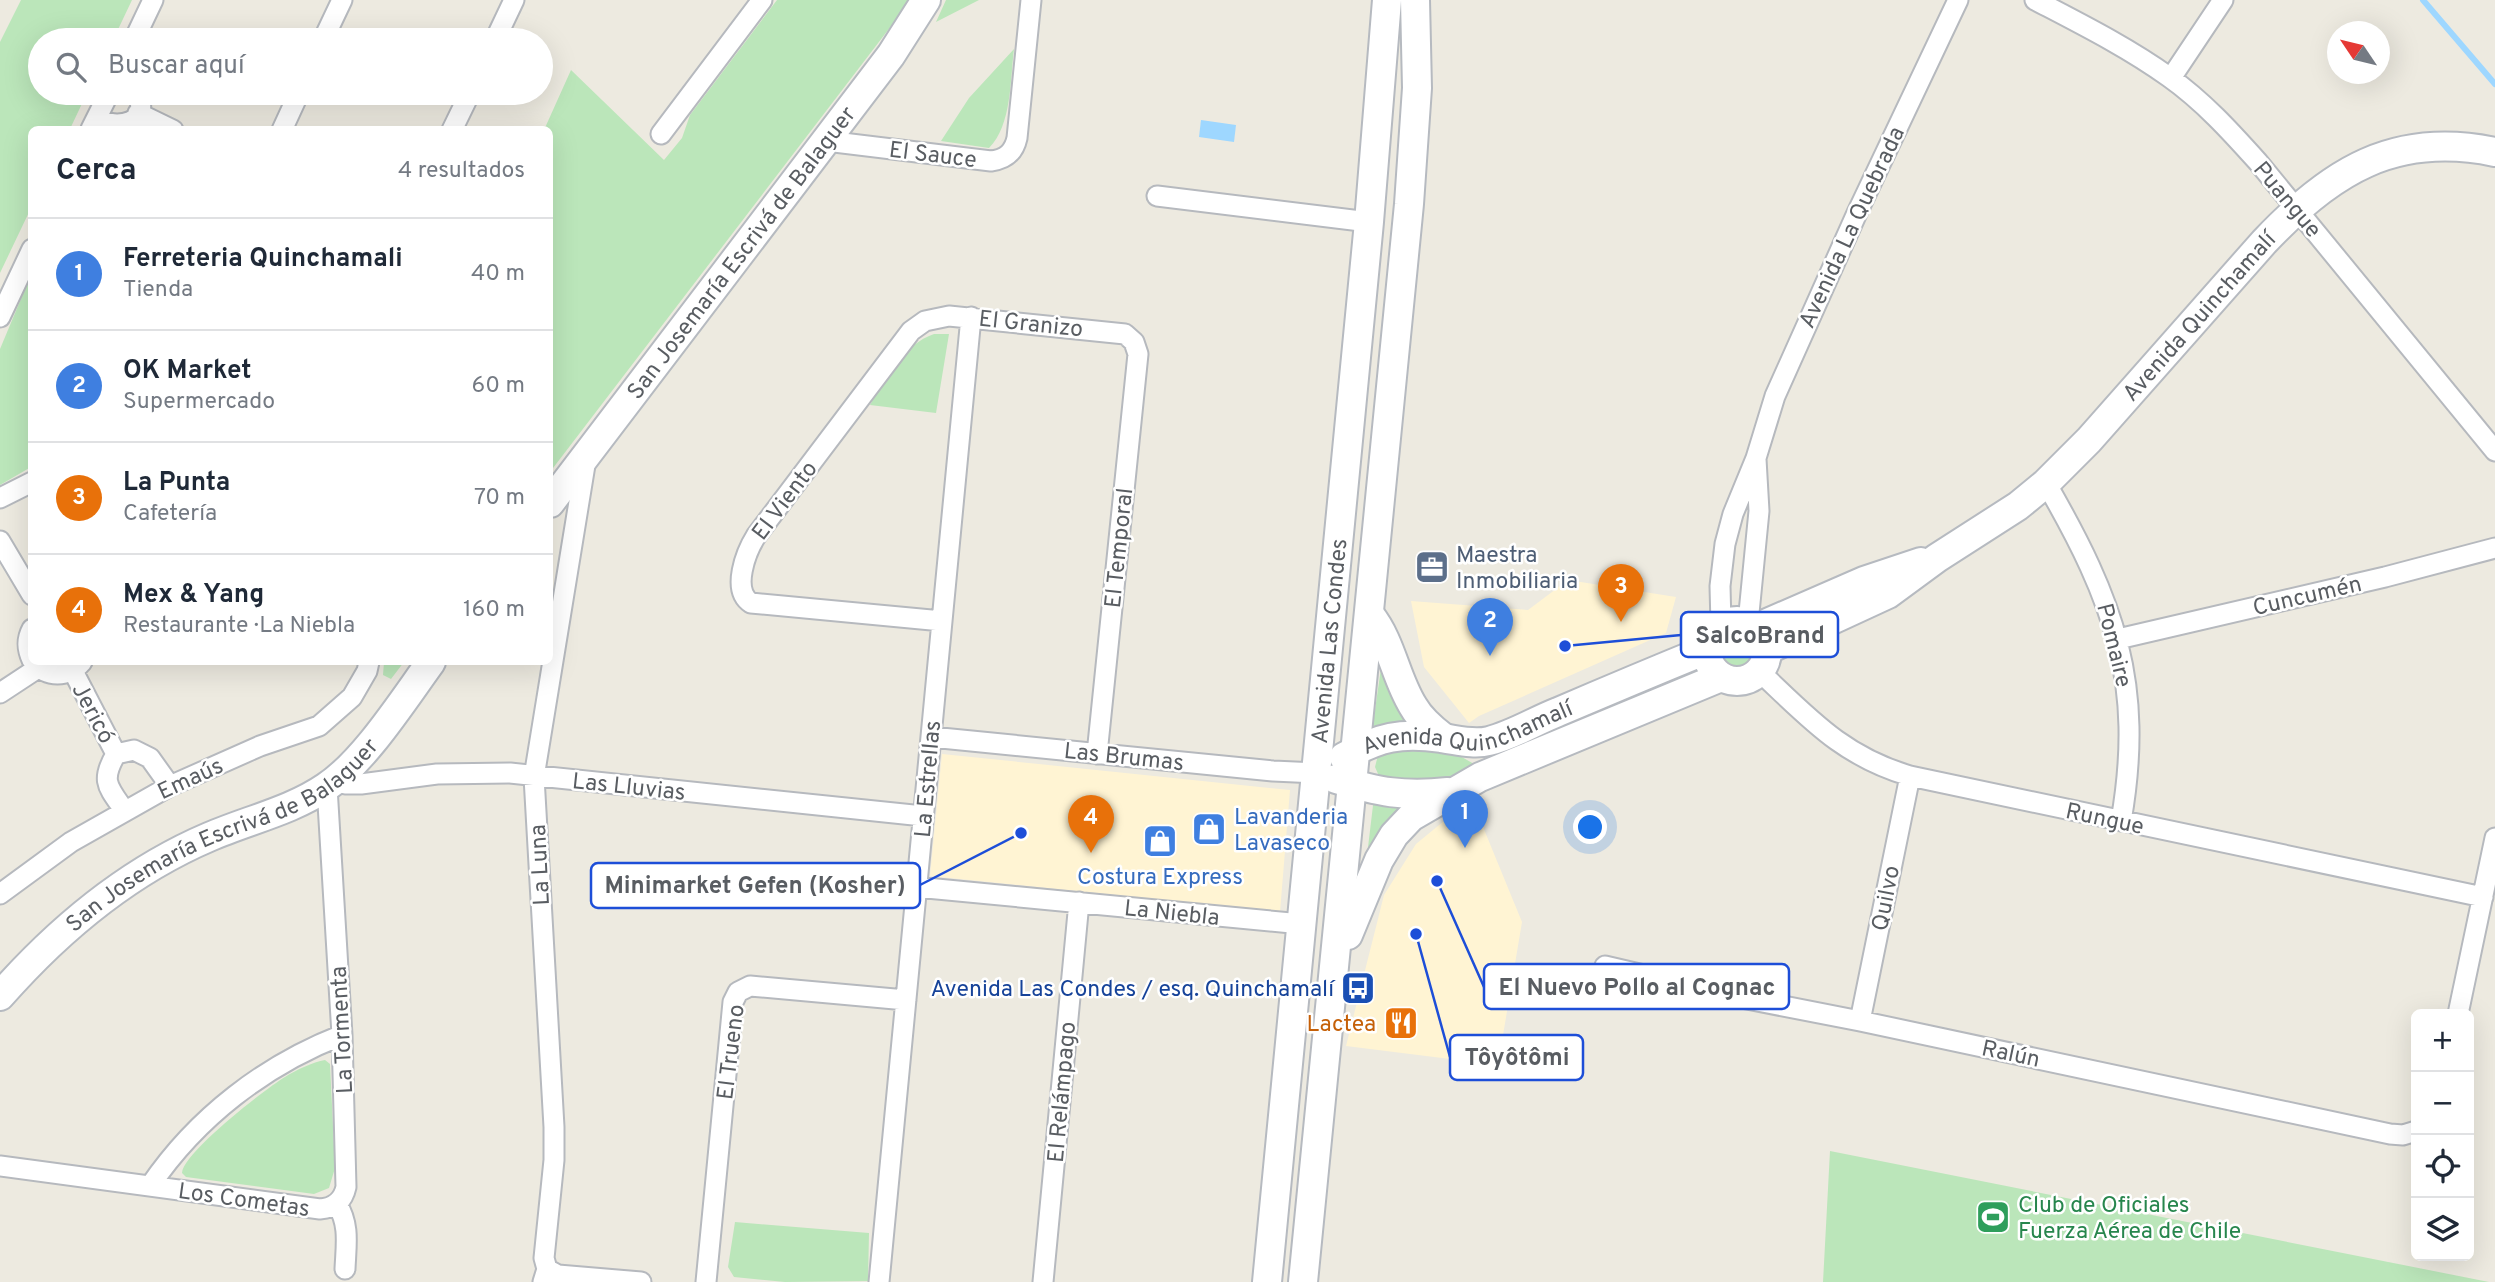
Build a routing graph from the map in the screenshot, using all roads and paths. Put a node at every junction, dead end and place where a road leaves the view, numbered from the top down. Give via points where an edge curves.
1 (153, 0) edge
2 (342, 0) edge
3 (514, 0) edge
4 (762, 0) edge
5 (926, 0) edge
6 (1031, 0) edge
7 (1387, 0) edge
8 (1414, 0) edge
9 (1958, 0) edge
10 (2035, 0) edge
11 (2223, 0) edge
12 (140, 28) edge
13 (329, 28) edge
14 (501, 28) edge
15 (2171, 78) junction
16 (103, 105) edge
17 (141, 105) edge
18 (293, 105) edge
19 (464, 105) edge
20 (1379, 106) junction
21 (138, 113) junction
22 (94, 124) edge
23 (165, 126) edge
24 (284, 126) edge
25 (454, 126) edge
26 (661, 134) dead end
27 (825, 141) junction
28 (2495, 152) edge
29 (1157, 196) dead end
30 (2295, 209) junction
31 (1369, 222) junction
32 (28, 257) edge
33 (0, 317) edge
34 (971, 317) junction
35 (925, 321) joint
36 (1134, 342) joint
37 (587, 451) junction
38 (2495, 451) edge
39 (1756, 458) junction
40 (2046, 483) junction
41 (28, 484) edge
42 (0, 498) edge
43 (553, 499) edge
44 (0, 541) edge
45 (2495, 548) edge
46 (28, 588) edge
47 (1370, 615) junction
48 (942, 621) junction
49 (1721, 625) junction
50 (2118, 639) junction
51 (1758, 643) junction
52 (1706, 650) junction
53 (553, 660) edge
54 (32, 665) edge
55 (38, 665) edge
56 (368, 665) edge
57 (429, 665) edge
58 (552, 665) edge
59 (78, 666) edge
60 (1721, 677) junction
61 (0, 693) edge
62 (931, 737) junction
63 (1453, 740) junction
64 (1356, 750) junction
65 (116, 754) junction
66 (1097, 754) junction
67 (1317, 773) junction
68 (1910, 776) junction
69 (534, 777) junction
70 (1480, 777) junction
71 (331, 784) junction
72 (1352, 784) junction
73 (170, 786) junction
74 (1454, 791) junction
75 (124, 810) junction
76 (923, 816) junction
77 (2121, 821) junction
78 (2495, 838) edge
79 (916, 887) junction
80 (0, 894) edge
81 (2483, 897) junction
82 (1079, 902) junction
83 (1302, 924) junction
84 (1605, 966) dead end
85 (1335, 970) junction
86 (0, 996) edge
87 (906, 1000) junction
88 (2459, 1009) edge
89 (1860, 1021) junction
90 (342, 1035) junction
91 (2411, 1133) edge
92 (0, 1166) edge
93 (150, 1186) junction
94 (337, 1204) junction
95 (345, 1269) dead end
96 (545, 1276) edge
97 (641, 1282) edge
98 (706, 1282) edge
99 (879, 1282) edge
100 (1042, 1282) edge
101 (1267, 1282) edge
102 (1303, 1282) edge

1 - 12 street
2 - 13 street
3 - 14 street
4 - 26 street
5 - 27 street, San Josemaría Escrivá de Balaguer via 891,55
6 - 27 street, El Sauce via 1017,138 1006,157 991,161
7 - 20 street, Avenida Las Condes
8 - 20 street
8 - 47 street, Avenida Las Condes via 1415,126
9 - 39 street, Avenida La Quebrada via 1796,346
10 - 15 street, Puangue
11 - 15 street
15 - 30 street, Puangue via 2221,122
16 - 22 street
17 - 21 street
18 - 24 street
19 - 25 street
20 - 31 street, Avenida Las Condes
21 - 22 street via 131,122 119,125
21 - 23 street
27 - 37 street, San Josemaría Escrivá de Balaguer
28 - 30 street, Avenida Quinchamalí via 2441,147 2391,154 2343,174
29 - 31 street
30 - 38 street, Puangue
30 - 40 street, Avenida Quinchamalí
31 - 67 street, Avenida Las Condes
32 - 33 street
34 - 35 street, El Granizo via 941,316
34 - 36 street, El Granizo via 1119,332
34 - 48 street, La Estrellas
35 - 48 street, El Viento via 911,331 756,536 745,556 742,591 746,600 757,605
36 - 66 street, El Temporal via 1138,355
37 - 43 street, San Josemaría Escrivá de Balaguer
37 - 53 street, La Luna
39 - 49 street, Avenida La Quebrada via 1725,544
39 - 51 street, Avenida La Quebrada
40 - 50 street, Pomaire via 2086,555
40 - 51 street, Avenida Quinchamalí via 1872,603
41 - 42 street
44 - 46 street
45 - 50 street, Cuncumén
47 - 63 street via 1390,648 1412,706 1420,718
47 - 64 street, Avenida Las Condes
48 - 62 street, La Estrellas
49 - 51 street via 1730,621
49 - 52 street
50 - 77 street, Pomaire via 2129,728
51 - 60 street via 1741,681
51 - 68 street, Rungue via 1845,748
52 - 60 street via 1708,661
52 - 63 street, Avenida Quinchamalí via 1506,736 1486,742
54 - 61 street
55 - 59 street via 55,675
56 - 73 street, Emaús via 352,697 319,726
57 - 71 street, San Josemaría Escrivá de Balaguer via 361,755
58 - 69 street, La Luna
59 - 65 street, Jericó
60 - 70 street, Avenida Quinchamalí
62 - 66 street, Las Brumas
62 - 76 street, La Estrellas
63 - 64 street, Avenida Quinchamalí via 1393,736
63 - 70 street via 1474,747 1482,756
64 - 67 street, Avenida Quinchamalí
64 - 72 street, Avenida Las Condes
65 - 73 street, Jericó via 134,750 150,758
65 - 75 street, Jericó via 107,768 106,783
66 - 67 street, Las Brumas
67 - 72 street, Avenida Quinchamalí
67 - 83 street, Avenida Las Condes
68 - 77 street, Rungue
68 - 89 street, Quilvo
69 - 71 street, Las Lluvias via 468,773
69 - 76 street, Las Lluvias
69 - 96 street, La Luna via 554,1127
70 - 74 street, Avenida Quinchamalí
71 - 86 street, San Josemaría Escrivá de Balaguer via 293,805 172,854 138,874 69,926
71 - 90 street, La Tormenta
72 - 74 street, Avenida Quinchamalí via 1403,795
72 - 85 street, Avenida Las Condes
73 - 75 street, Emaús
74 - 85 street via 1411,817 1390,842 1370,877
75 - 80 street, Emaús
76 - 79 street, La Estrellas
77 - 81 street, Rungue
78 - 81 street
79 - 82 street, La Niebla
79 - 87 street, La Estrellas
81 - 88 street
82 - 83 street, La Niebla
82 - 100 street, El Relámpago
83 - 101 street, Avenida Las Condes
84 - 89 street, Ralún
85 - 102 street, Avenida Las Condes
87 - 98 street, El Trueno via 750,986 738,992 733,1002
87 - 99 street, La Estrellas
89 - 91 street, Ralún via 2390,1134
90 - 93 street, Los Cometas via 272,1068 226,1103 187,1139
90 - 94 street, La Tormenta via 346,1187
92 - 93 street, Los Cometas
93 - 94 street, Los Cometas via 320,1209
94 - 95 street via 347,1233
96 - 97 street

